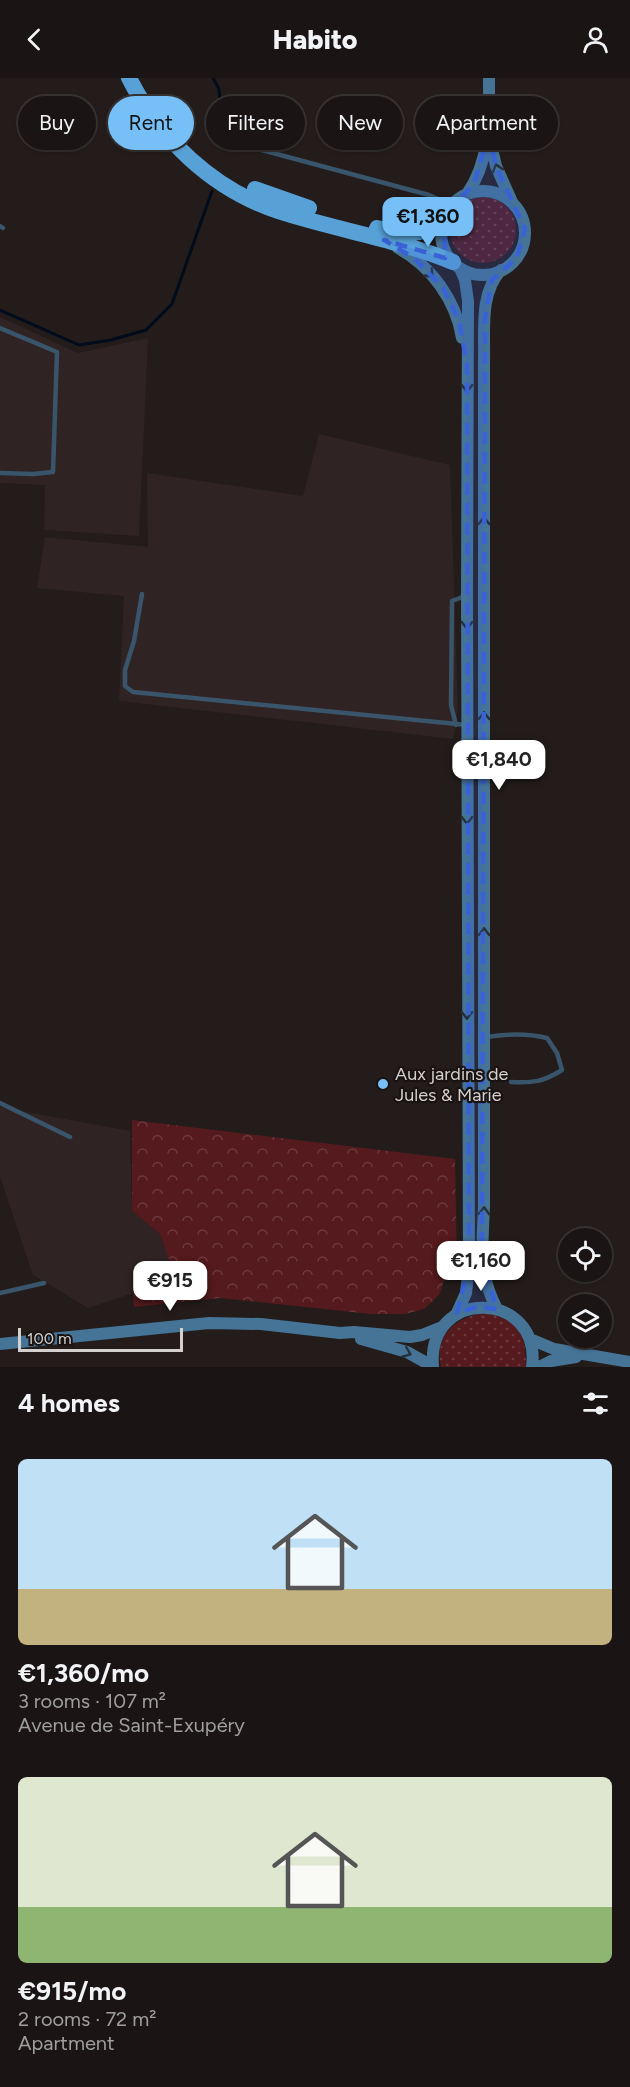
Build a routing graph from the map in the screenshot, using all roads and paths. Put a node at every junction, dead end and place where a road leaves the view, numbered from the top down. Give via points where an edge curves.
1 (129, 78) edge
2 (140, 78) edge
3 (489, 78) edge
4 (489, 96) edge
5 (262, 150) edge
6 (485, 150) edge
7 (493, 150) edge
8 (467, 194) junction
9 (512, 203) junction
10 (452, 205) junction
11 (442, 223) junction
12 (384, 240) junction
13 (457, 265) junction
14 (501, 270) junction
15 (0, 328) edge
16 (467, 364) junction
17 (0, 473) edge
18 (142, 594) dead end
19 (461, 725) junction
20 (484, 1037) junction
21 (511, 1082) dead end
22 (0, 1103) edge
23 (70, 1137) dead end
24 (44, 1283) dead end
25 (0, 1293) edge
26 (497, 1309) junction
27 (458, 1313) junction
28 (442, 1327) junction
29 (340, 1333) junction
30 (531, 1339) junction
31 (0, 1344) edge
32 (595, 1356) junction
33 (630, 1362) edge
34 (432, 1366) edge
35 (532, 1367) edge
36 (539, 1367) edge

1 - 12 highway via 163,131 216,180 277,210
2 - 11 highway via 185,139 220,170 248,186 295,204 397,232 425,232
3 - 4 main road
5 - 10 lane via 429,195
6 - 8 main road via 479,173
9 -> 7 main road
8 - 9 main road via 486,191
8 - 10 main road
9 - 14 main road via 523,219 524,239 517,258
10 - 11 main road
11 - 13 main road via 443,244
12 - 13 highway
12 -> 16 main road via 414,258 443,288 459,321
13 - 14 main road via 480,274
13 - 16 main road via 465,280 468,301
20 -> 14 main road via 485,319 492,280
15 - 17 lane via 57,352 53,472
16 -> 19 main road
18 - 19 lane via 125,670 125,686 133,692
19 -> 27 main road via 469,1265 466,1293
20 - 21 lane via 533,1034 547,1038 557,1053 562,1070 547,1080
26 -> 20 main road via 482,1272
22 - 23 lane
24 - 25 lane
26 - 27 main road via 477,1307
26 - 30 main road via 511,1315
27 - 28 main road
28 - 29 main road via 410,1337
28 - 34 main road via 435,1339
29 - 31 main road via 217,1323
29 -> 34 main road via 407,1352
30 - 32 main road via 554,1349
30 - 35 main road
32 - 33 main road
32 - 36 main road via 564,1358

